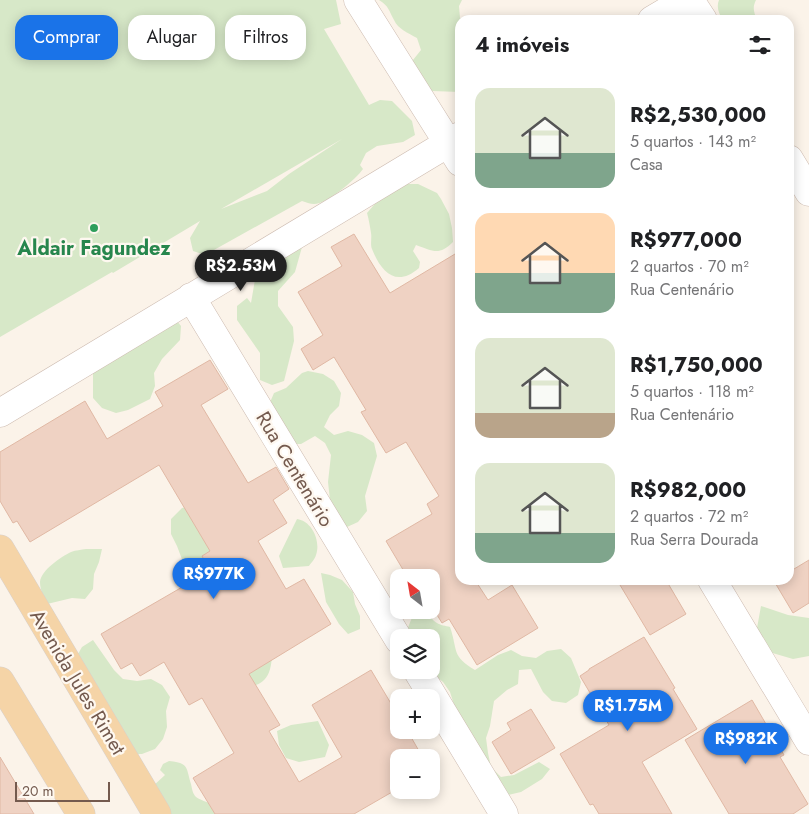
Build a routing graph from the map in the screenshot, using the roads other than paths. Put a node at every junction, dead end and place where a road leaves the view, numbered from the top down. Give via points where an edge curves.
1 (358, 0) edge
2 (686, 0) edge
3 (690, 0) edge
4 (660, 15) edge
5 (700, 15) edge
6 (455, 146) edge
7 (455, 148) edge
8 (794, 168) edge
9 (809, 192) edge
10 (191, 297) junction
11 (0, 413) edge
12 (0, 549) edge
13 (715, 585) edge
14 (392, 629) edge
15 (422, 679) edge
16 (0, 681) edge
17 (809, 741) edge
18 (81, 814) edge
19 (157, 814) edge
20 (504, 814) edge

1 - 6 street
2 - 4 street
3 - 5 street
7 - 10 street
8 - 9 street
10 - 11 street
10 - 14 street, Rua Centenário
12 - 19 main road, Avenida Jules Rimet
13 - 17 street
15 - 20 street
16 - 18 main road

